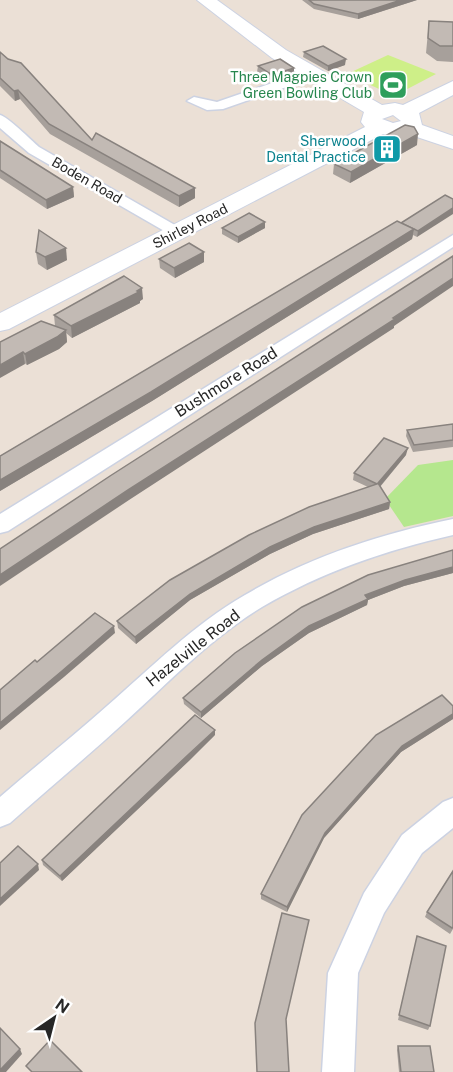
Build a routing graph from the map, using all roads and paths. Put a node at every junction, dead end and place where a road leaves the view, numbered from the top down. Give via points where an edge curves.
1 (206, 0) edge
2 (313, 73) junction
3 (453, 87) edge
4 (194, 101) dead end
5 (0, 119) edge
6 (379, 119) junction
7 (407, 119) junction
8 (7, 137) edge
9 (453, 143) edge
10 (179, 232) junction
11 (453, 240) edge
12 (0, 323) edge
13 (0, 525) edge
14 (453, 526) edge
15 (453, 811) edge
16 (0, 814) edge
17 (338, 1072) edge

1 - 2 street via 279,54
2 - 4 street via 218,105
2 - 6 street
3 - 7 street
5 - 8 street, Boden Road
6 - 7 street via 398,129
6 - 10 street, Shirley Road
7 - 9 street
8 - 10 street, Boden Road
10 - 12 street, Shirley Road
11 - 13 street, Bushmore Road
14 - 16 street, Hazelville Road via 351,553 285,584 228,618 179,655
15 - 17 street via 411,844 374,903 343,972

